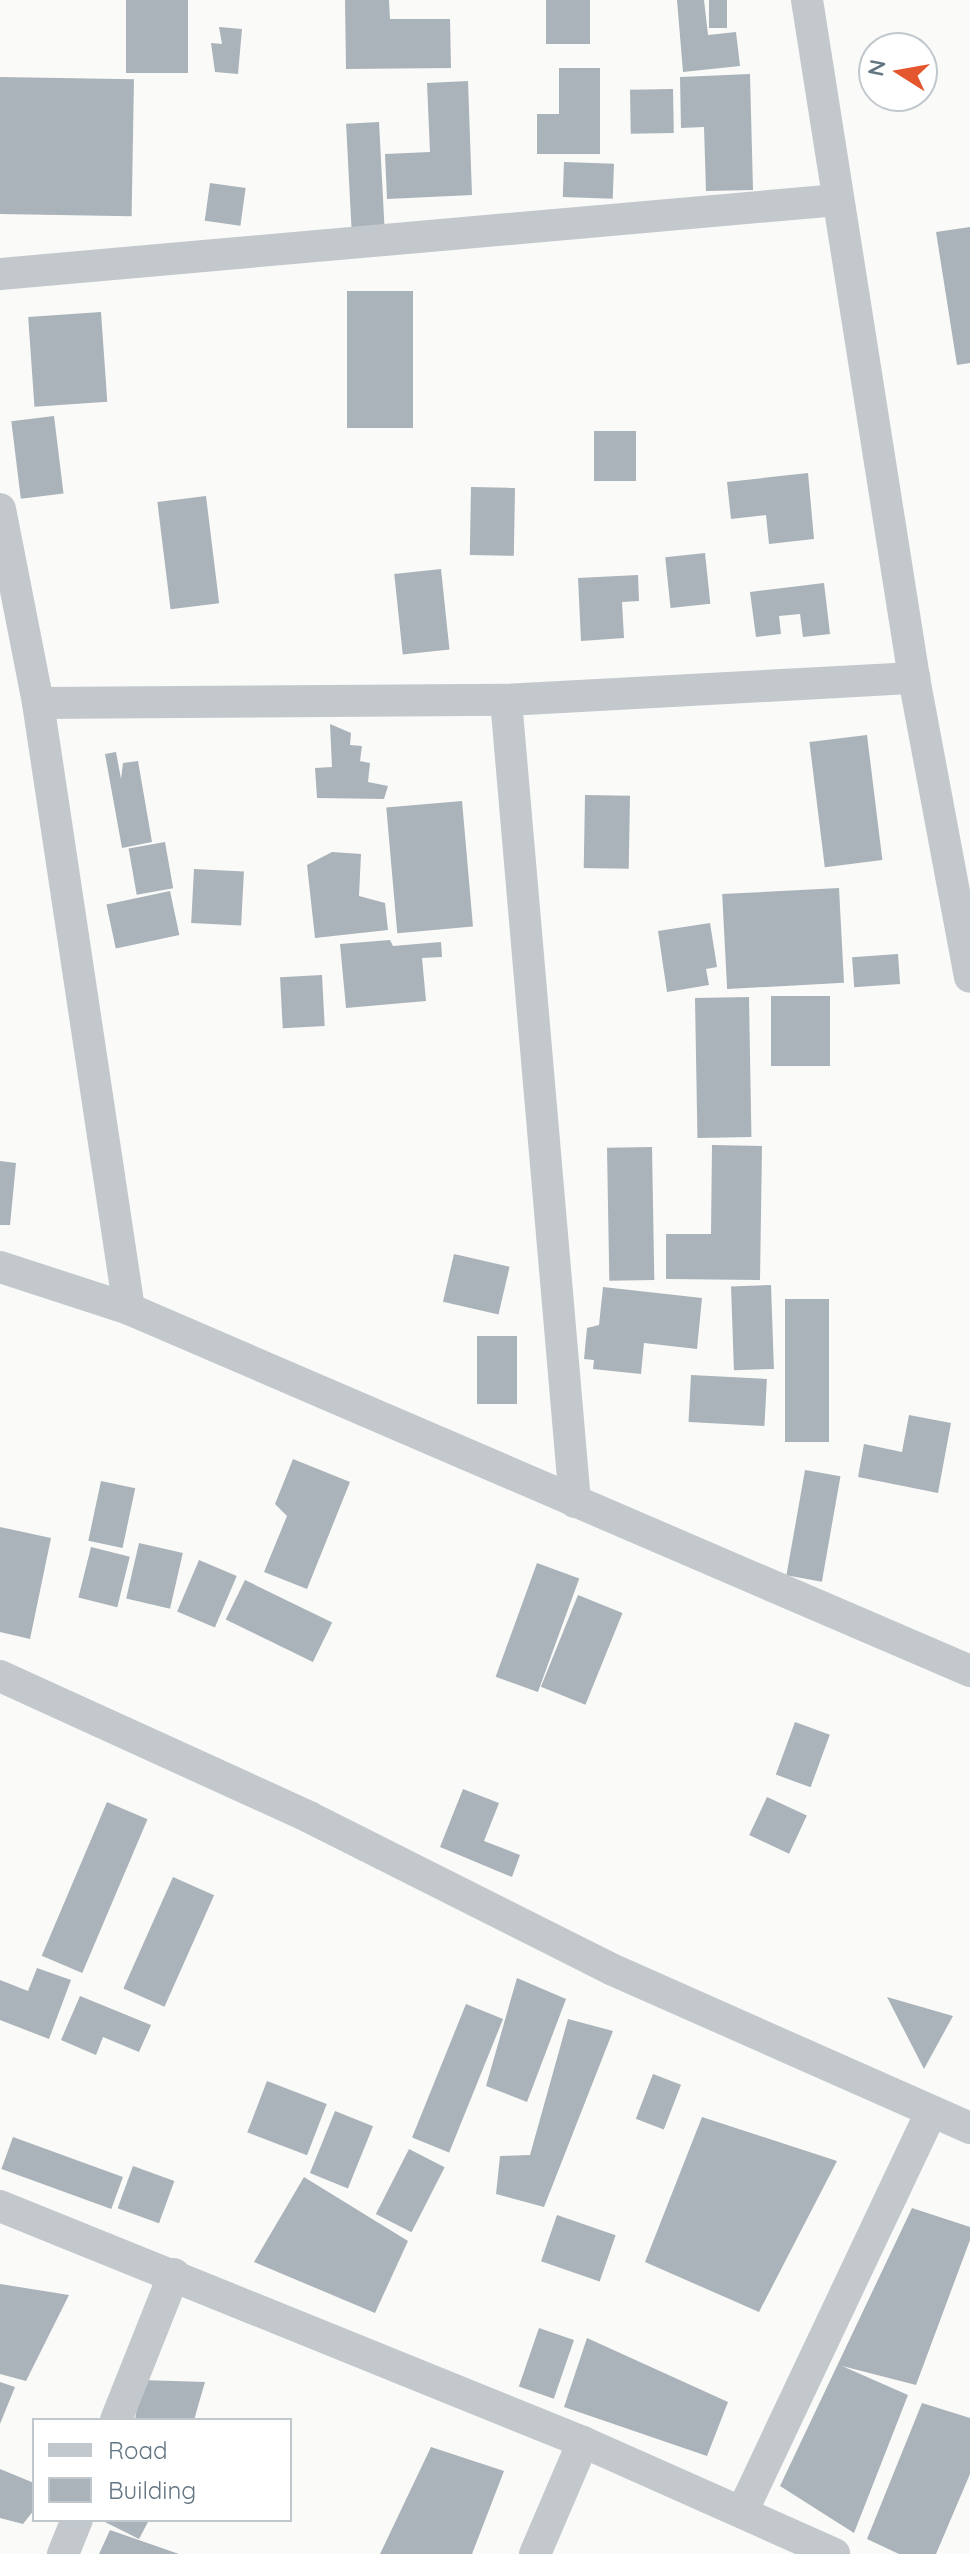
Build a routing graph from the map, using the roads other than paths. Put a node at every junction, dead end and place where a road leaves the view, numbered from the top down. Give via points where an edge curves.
1 (807, 0) edge
2 (838, 200) junction
3 (0, 274) edge
4 (0, 509) edge
5 (914, 678) junction
6 (506, 700) junction
7 (38, 703) junction
8 (970, 977) edge
9 (0, 1267) edge
10 (129, 1309) junction
11 (575, 1502) junction
12 (970, 1671) edge
13 (0, 1676) edge
14 (932, 2111) junction
15 (970, 2128) edge
16 (0, 2206) edge
17 (174, 2274) junction
18 (117, 2418) edge
19 (583, 2442) junction
20 (743, 2510) junction
21 (76, 2522) edge
22 (63, 2554) edge
23 (535, 2554) edge
24 (834, 2554) edge

1 - 2 street
2 - 3 street
2 - 5 street
4 - 7 street
5 - 6 street
5 - 8 street
6 - 7 street
6 - 11 street
7 - 10 street
9 - 10 street
10 - 11 street
11 - 12 street
13 - 14 street via 309,1817 611,1969
14 - 15 street
14 - 20 street
16 - 17 street
17 - 18 street
17 - 19 street
19 - 20 street
19 - 23 street
20 - 24 street
21 - 22 street

